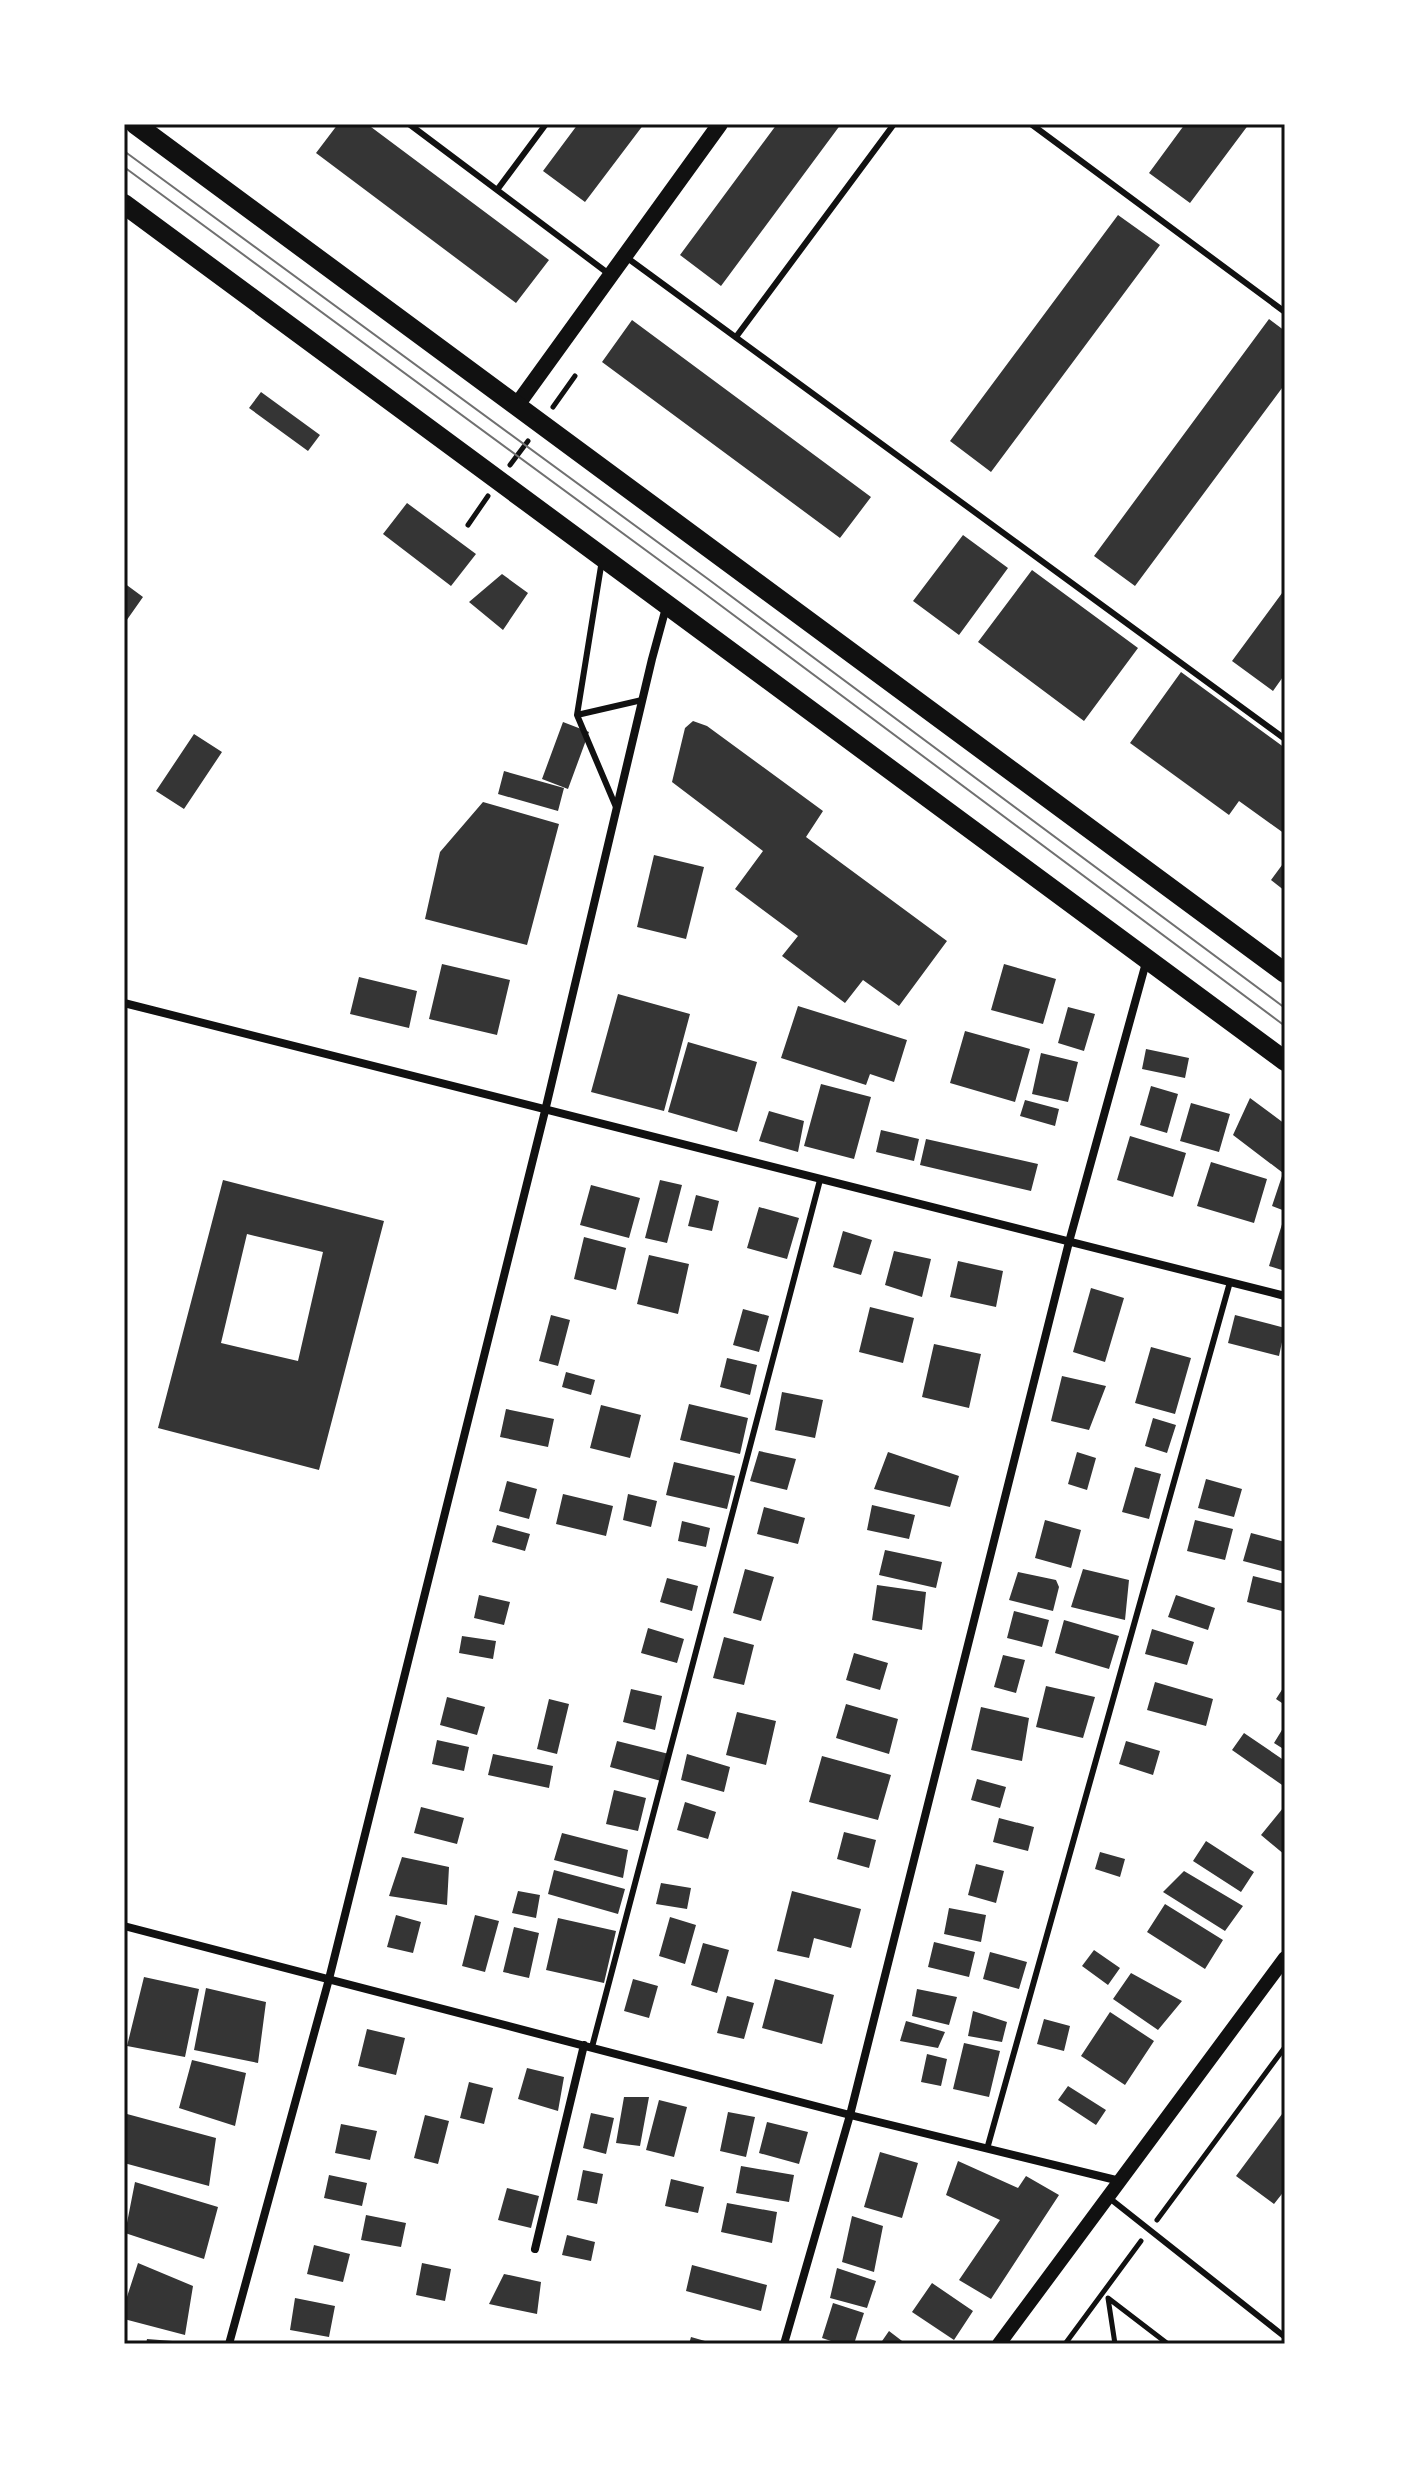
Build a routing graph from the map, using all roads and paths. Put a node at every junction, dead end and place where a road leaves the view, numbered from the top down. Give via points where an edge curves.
1 (135, 124) edge
2 (409, 124) edge
3 (546, 124) edge
4 (720, 124) edge
5 (894, 124) edge
6 (1031, 124) edge
7 (497, 190) junction
8 (124, 204) edge
9 (625, 256) junction
10 (612, 276) junction
11 (1285, 312) edge
12 (736, 337) junction
13 (575, 376) dead end
14 (517, 405) junction
15 (541, 423) junction
16 (499, 481) junction
17 (468, 525) dead end
18 (602, 557) junction
19 (667, 603) junction
20 (642, 700) junction
21 (577, 715) junction
22 (1285, 739) edge
23 (616, 809) junction
24 (1147, 958) junction
25 (1285, 973) edge
26 (124, 1003) edge
27 (1285, 1061) edge
28 (545, 1111) junction
29 (820, 1180) junction
30 (1069, 1242) junction
31 (1230, 1282) junction
32 (1285, 1296) edge
33 (124, 1926) edge
34 (1285, 1958) edge
35 (329, 1979) junction
36 (588, 2046) junction
37 (1285, 2047) edge
38 (850, 2115) junction
39 (987, 2150) junction
40 (1120, 2181) junction
41 (1108, 2197) junction
42 (1150, 2229) junction
43 (535, 2249) dead end
44 (1105, 2296) junction
45 (1285, 2337) edge
46 (229, 2344) edge
47 (784, 2344) edge
48 (999, 2344) edge
49 (1065, 2344) edge
50 (1115, 2344) edge
51 (1168, 2344) edge

1 - 14 main road
2 - 7 lane
3 - 7 lane
4 - 9 main road
5 - 12 lane
6 - 11 lane
7 - 10 lane
8 - 16 main road
9 - 10 main road
9 - 12 lane
10 - 14 main road
12 - 22 lane
13 - 15 path
14 - 15 main road
15 - 16 path
15 - 25 main road
16 - 17 path
16 - 18 main road
18 - 19 main road
18 - 21 lane
19 - 20 street
19 - 24 main road
20 - 21 lane
20 - 23 street
21 - 23 lane
23 - 28 street
24 - 27 main road
24 - 30 street
26 - 28 street
28 - 29 street
28 - 35 street
29 - 30 street
29 - 36 lane
30 - 31 street
30 - 38 street
31 - 32 street
31 - 39 lane
33 - 35 street
34 - 40 street
35 - 36 street
35 - 46 street
36 - 38 street
36 - 43 street
37 - 42 path
38 - 39 street
38 - 47 street
39 - 40 street
40 - 41 street
41 - 42 lane
41 - 48 street
42 - 44 path
42 - 45 lane
44 - 49 path
44 - 50 path
44 - 51 path

